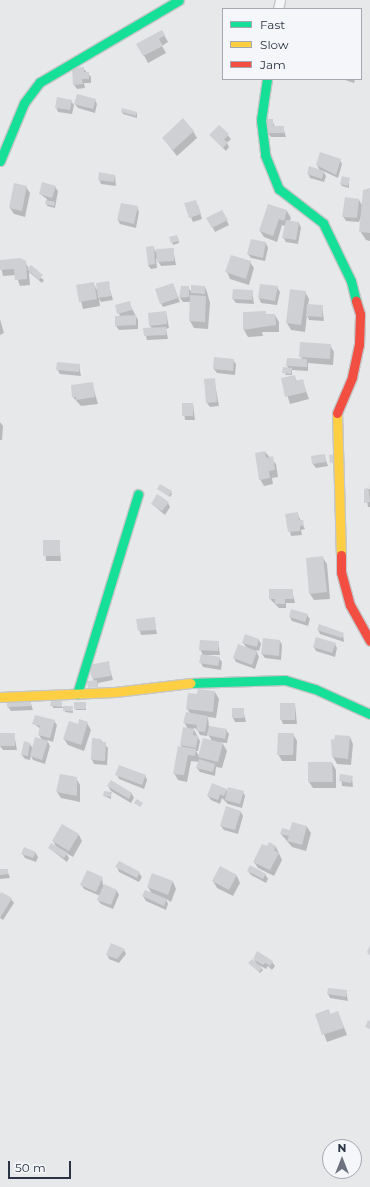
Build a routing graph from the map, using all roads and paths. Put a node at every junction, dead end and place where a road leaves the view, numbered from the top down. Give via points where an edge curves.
1 (179, 0) edge
2 (267, 80) edge
3 (0, 160) edge
4 (138, 494) dead end
5 (370, 641) edge
6 (77, 694) junction
7 (0, 697) edge
8 (370, 714) edge

1 - 3 street via 40,82 24,103
2 - 5 street via 261,120 265,155 279,189 323,223 351,282 360,314 359,345 353,370 337,412 341,572 350,605
4 - 6 street
6 - 7 street
6 - 8 street via 192,683 285,680 314,688

